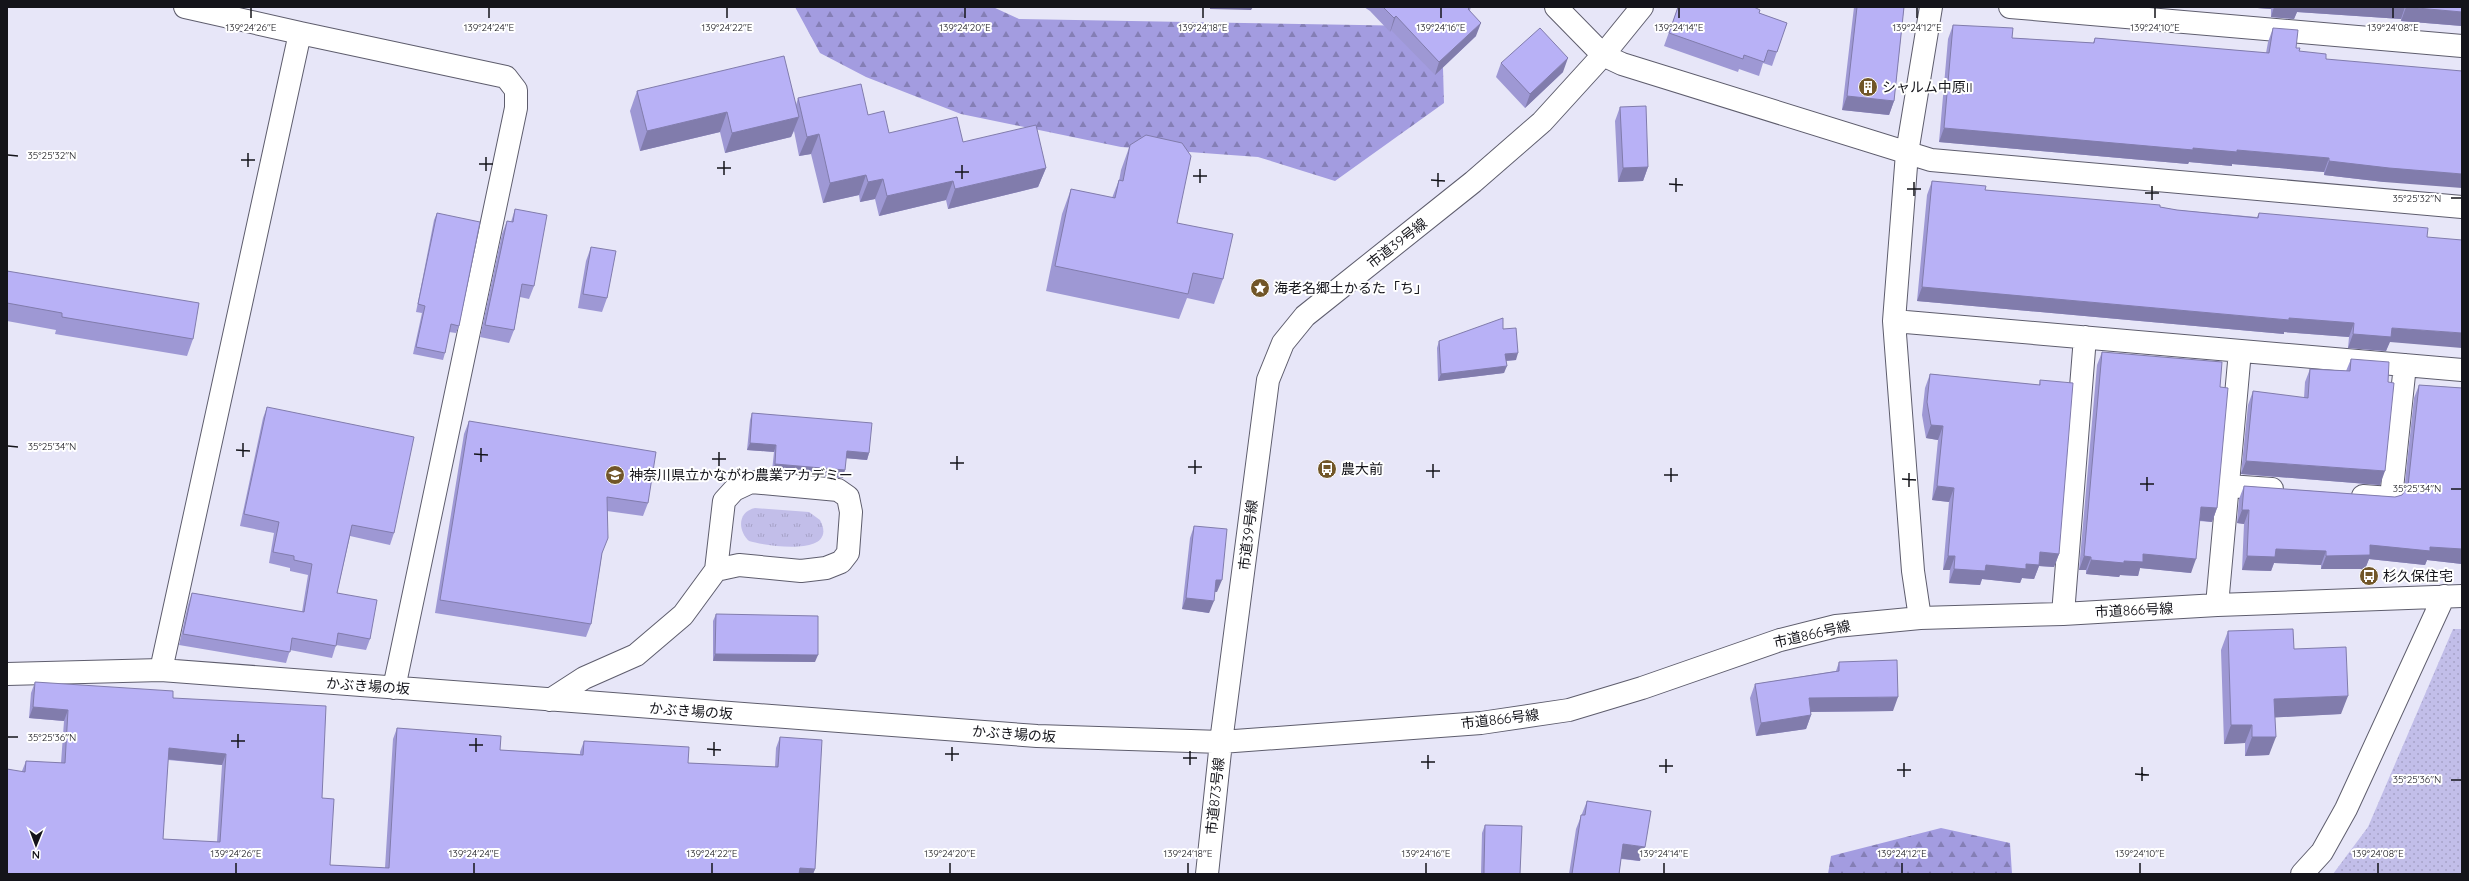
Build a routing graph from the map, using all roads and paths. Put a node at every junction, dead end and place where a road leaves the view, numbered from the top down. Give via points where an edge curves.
1 (185, 7) edge
2 (1556, 7) edge
3 (1642, 7) edge
4 (1931, 7) edge
5 (2010, 7) edge
6 (300, 33) junction
7 (2462, 46) edge
8 (1603, 55) junction
9 (1907, 153) junction
10 (2462, 207) edge
11 (1894, 321) junction
12 (2085, 337) junction
13 (2240, 351) junction
14 (2405, 365) junction
15 (2462, 370) edge
16 (2228, 486) junction
17 (2290, 490) edge
18 (2345, 495) edge
19 (716, 570) junction
20 (2453, 596) edge
21 (2217, 605) junction
22 (2063, 614) junction
23 (1920, 618) junction
24 (161, 670) junction
25 (7, 674) edge
26 (394, 688) junction
27 (550, 700) junction
28 (1221, 742) junction
29 (1207, 874) edge
30 (2302, 874) edge

1 - 6 street
2 - 8 street
3 - 8 street, 市道39号線
4 - 9 street
5 - 7 street
6 - 24 street
6 - 26 street via 506,77 516,90 516,108
8 - 9 street via 1622,64
8 - 28 street, 市道39号線 via 1542,122 1473,182 1305,316 1283,343 1268,380
9 - 10 street via 1931,160
9 - 11 street
11 - 12 street
11 - 23 street via 1907,464 1913,571
12 - 13 street
12 - 22 street
13 - 14 street
13 - 16 street
14 - 15 street
14 - 18 street via 2391,498
16 - 17 street
16 - 21 street
19 - 19 street via 724,501 734,490 751,482 838,490 848,497 851,512 848,553 841,562 826,568 801,571 739,565
19 - 27 street via 683,615 636,655 584,678
20 - 21 street, 市道866号線
20 - 30 street via 2346,808 2322,852
21 - 22 street, 市道866号線
22 - 23 street, 市道866号線
23 - 28 street, 市道866号線 via 1836,626 1780,640 1642,688 1569,710 1481,723
24 - 25 street, かぶき場の坂
24 - 26 street, かぶき場の坂
26 - 27 street, かぶき場の坂
27 - 28 street, かぶき場の坂 via 1037,736
28 - 29 street, 市道873号線

